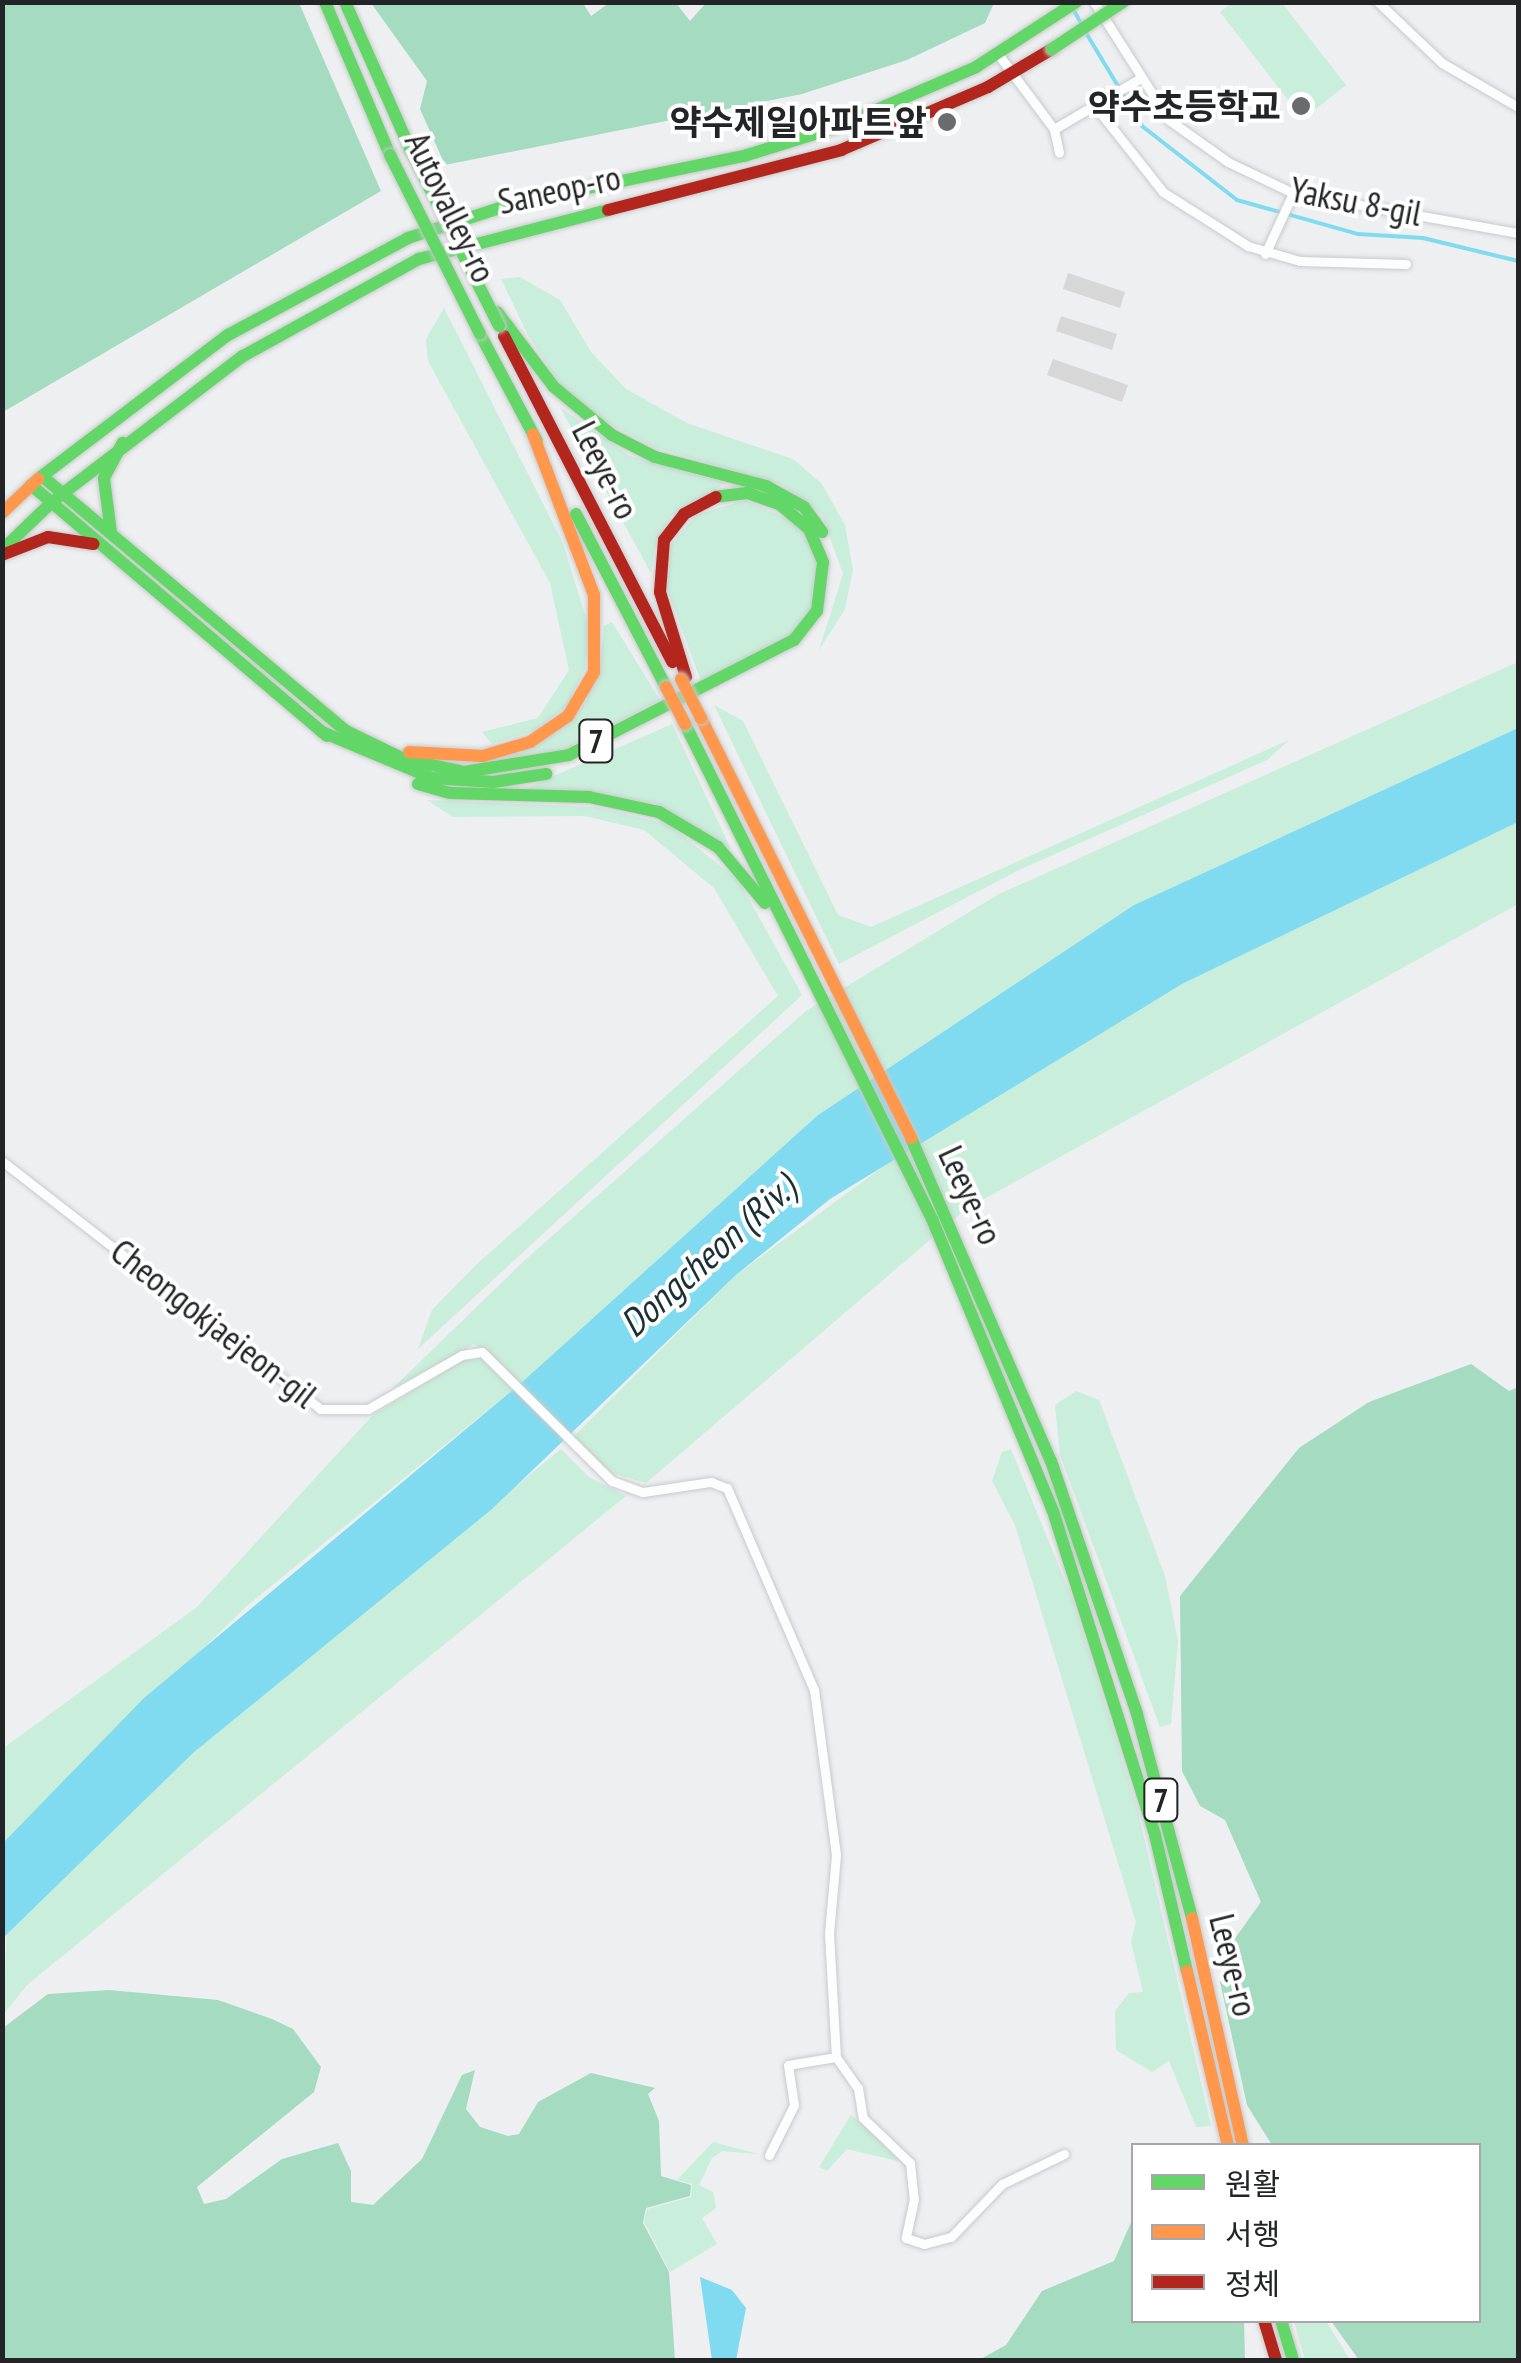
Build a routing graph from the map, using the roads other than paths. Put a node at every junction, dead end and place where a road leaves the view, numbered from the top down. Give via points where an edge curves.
1 (325, 2) edge
2 (345, 2) edge
3 (1076, 2) edge
4 (1123, 2) edge
5 (1378, 2) edge
6 (1094, 3) edge
7 (998, 54) junction
8 (1011, 74) junction
9 (1135, 81) junction
10 (1095, 106) junction
11 (1518, 108) edge
12 (1054, 129) junction
13 (1059, 152) dead end
14 (1292, 192) junction
15 (1518, 233) edge
16 (1265, 254) junction
17 (1406, 264) dead end
18 (502, 325) junction
19 (533, 434) junction
20 (123, 443) junction
21 (36, 480) junction
22 (56, 498) junction
23 (2, 513) edge
24 (116, 540) junction
25 (102, 548) junction
26 (2, 553) edge
27 (683, 678) junction
28 (346, 730) junction
29 (322, 732) junction
30 (810, 974) junction
31 (2, 1161) edge
32 (836, 2057) junction
33 (1227, 2143) edge
34 (1242, 2143) edge
35 (770, 2154) dead end
36 (1064, 2154) dead end
37 (1265, 2323) edge
38 (1282, 2323) edge
39 (1276, 2360) edge
40 (1293, 2360) edge

1 - 19 main road, Autovalley-ro, bridge via 390,155
2 - 18 main road, Autovalley-ro, bridge via 461,254
3 - 7 main road, Saneop-ro
4 - 8 main road, Saneop-ro, bridge
5 - 11 street via 1442,63
6 - 9 street, Yaksu 8-gil
7 - 8 street
7 - 21 main road, Saneop-ro via 914,97 762,151 516,203 408,238 228,335
8 - 12 street
8 - 20 main road, Saneop-ro via 805,162 478,238 419,259 243,356
9 - 10 street
9 - 14 street, Yaksu 8-gil via 1181,132
10 - 12 street
10 - 16 street via 1164,192
12 - 13 street
14 - 15 street, Yaksu 8-gil
14 - 16 street
16 - 17 street
18 - 27 main road, Leeye-ro
18 - 29 main road via 554,387 612,435 679,465 766,486 804,507 832,556 825,617 784,658 545,774 493,782 432,778
19 - 28 main road via 594,595 598,648 584,696 551,731 483,756 413,753
19 - 30 main road, Leeye-ro, bridge
20 - 22 main road, Saneop-ro
20 - 24 main road via 102,494
21 - 22 main road, 7
21 - 23 main road, Saneop-ro
22 - 24 main road, 7
22 - 25 main road
22 - 26 main road, Saneop-ro
24 - 28 main road, 7
25 - 26 main road, 7 via 48,536
25 - 29 main road, 7
27 - 28 main road, 7 via 660,592 664,540 684,514 715,497 747,493 780,504 809,528 824,578 807,627 778,650 568,755 514,770 437,768
27 - 34 main road, Leeye-ro / 7, bridge via 946,1211 1051,1462 1137,1714 1207,1973
29 - 30 main road, 7 via 390,774 436,790 588,797 675,818 740,868
30 - 33 main road, Leeye-ro / 7 via 932,1219 1038,1473 1122,1717
31 - 32 street, Cheongokjaejeon-gil via 320,1409 368,1409 469,1352 492,1358 592,1468 642,1492 700,1483 727,1488 800,1651 834,1832 829,1965
32 - 35 street via 788,2065 794,2105
32 - 36 street via 858,2088 863,2118 910,2163 914,2199 906,2238 915,2243 951,2237 1002,2184
37 - 39 main road
38 - 40 main road

